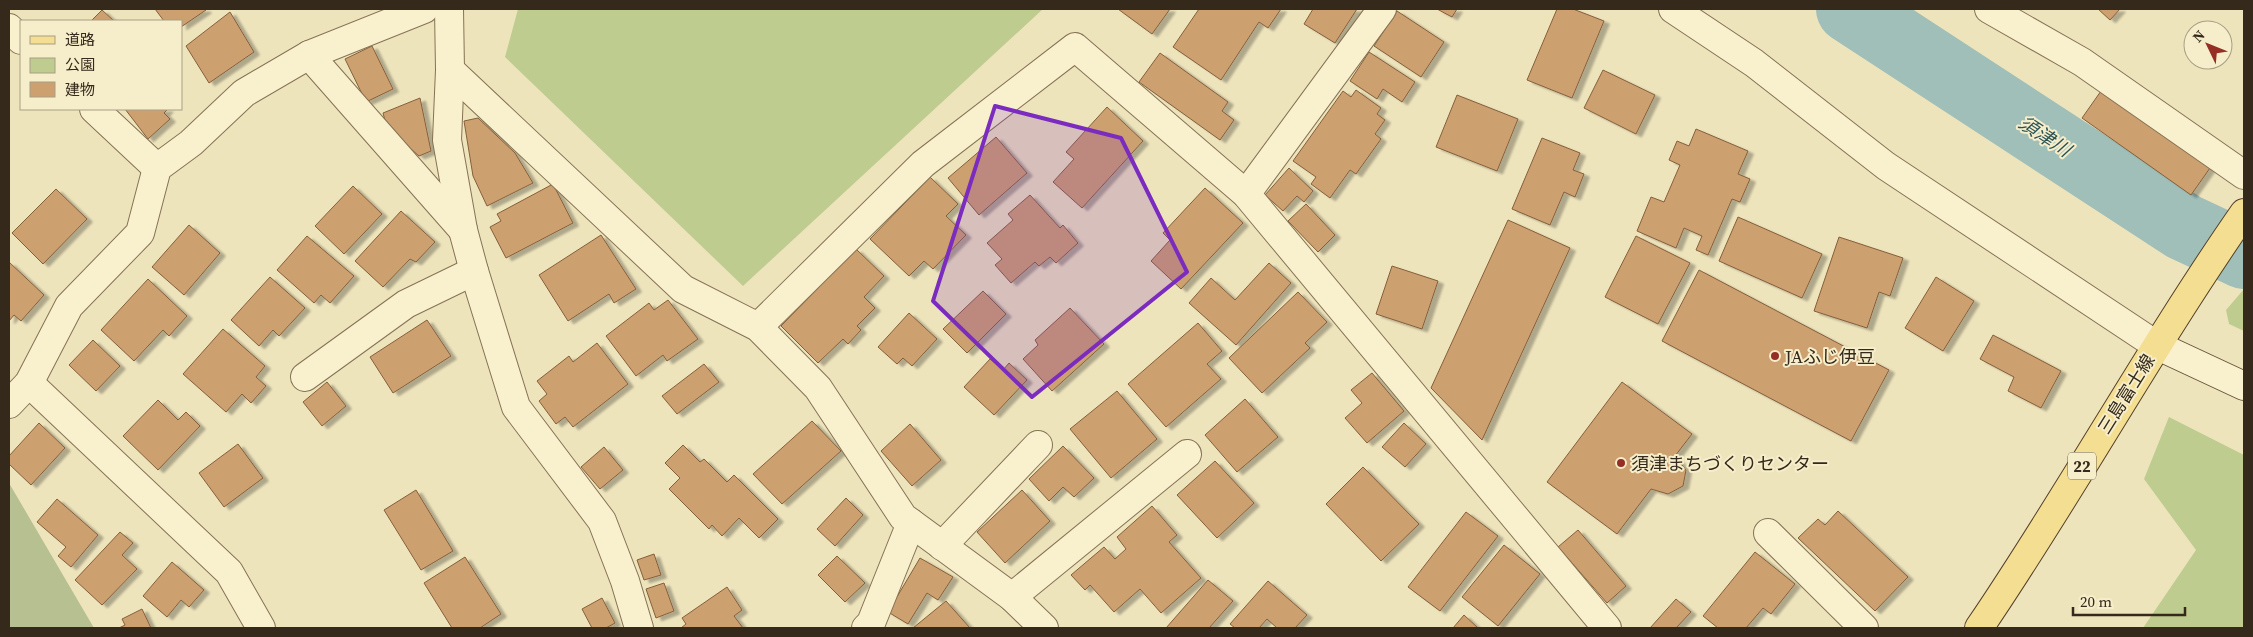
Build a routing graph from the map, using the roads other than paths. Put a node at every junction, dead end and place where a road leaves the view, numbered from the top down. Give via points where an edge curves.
1 (424, 9) edge
2 (449, 9) edge
3 (1382, 9) edge
4 (1673, 9) edge
5 (1989, 9) edge
6 (9, 28) edge
7 (20, 39) edge
8 (309, 55) junction
9 (450, 70) junction
10 (95, 110) edge
11 (157, 168) junction
12 (2244, 175) edge
13 (1246, 194) junction
14 (2244, 213) edge
15 (463, 230) junction
16 (474, 271) junction
17 (758, 327) junction
18 (2156, 345) junction
19 (304, 377) dead end
20 (29, 383) junction
21 (2244, 386) edge
22 (9, 404) edge
23 (1038, 445) dead end
24 (1187, 454) dead end
25 (911, 522) junction
26 (1768, 533) dead end
27 (942, 546) junction
28 (1012, 597) junction
29 (261, 628) edge
30 (639, 628) edge
31 (866, 628) edge
32 (1044, 628) edge
33 (1607, 628) edge
34 (1864, 628) edge
35 (1979, 628) edge

1 - 8 street
2 - 9 street
3 - 13 street
4 - 18 street via 1754,63 1886,166
5 - 12 street via 2082,62
6 - 7 street
8 - 11 street via 244,93 190,143
8 - 15 street
9 - 15 street via 447,140
9 - 17 street via 683,289
10 - 11 street
11 - 20 street via 140,233 69,306
13 - 17 street via 1075,47 923,164
13 - 33 street
14 - 18 main road, 三島富士線 / 22
15 - 16 street
16 - 19 street via 406,304
16 - 30 street via 516,407 602,520 626,581
17 - 25 street via 818,388 902,517
18 - 21 street
18 - 35 main road, 三島富士線 / 22 via 2017,573
20 - 22 street
20 - 29 street via 229,572
23 - 27 street
24 - 28 street
25 - 27 street
25 - 31 street via 871,623
26 - 34 street
27 - 28 street
28 - 32 street

